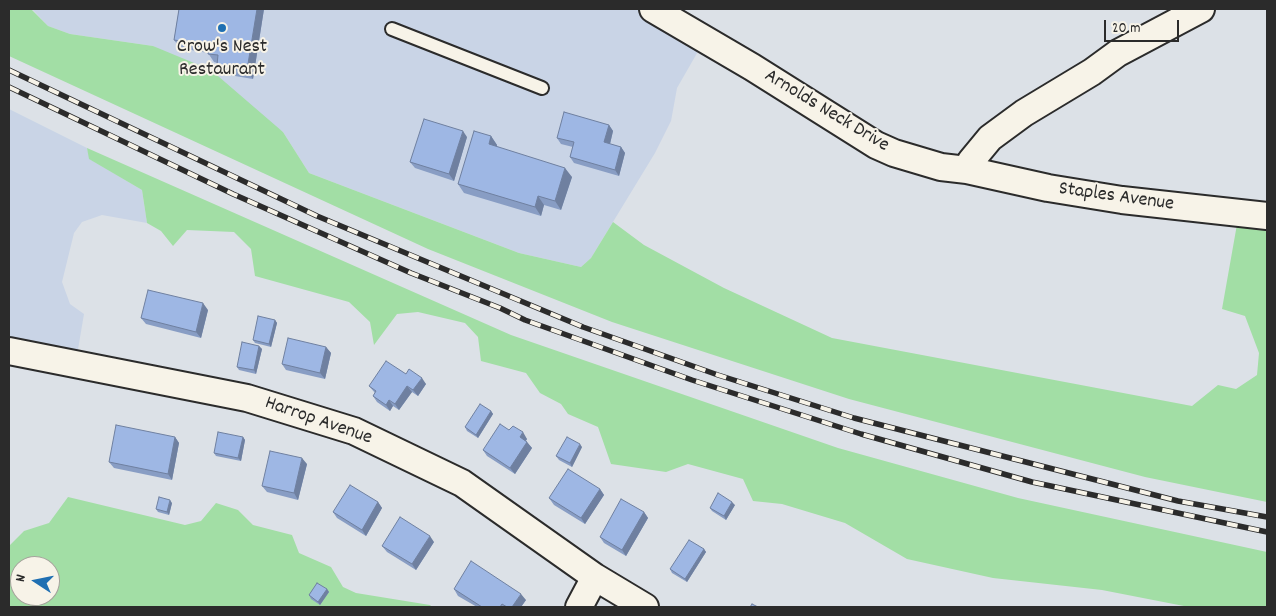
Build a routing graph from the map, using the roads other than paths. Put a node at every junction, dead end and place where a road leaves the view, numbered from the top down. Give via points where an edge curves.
1 (653, 9) edge
2 (1201, 9) edge
3 (392, 29) dead end
4 (542, 88) dead end
5 (967, 170) junction
6 (1267, 216) edge
7 (9, 351) edge
8 (595, 577) junction
9 (579, 607) edge
10 (645, 607) edge

1 - 5 street, Arnolds Neck Drive via 876,145 941,167
2 - 5 street via 1118,53 1024,113 990,138
3 - 4 lane
5 - 6 street, Staples Avenue via 1122,200
7 - 8 street, Harrop Avenue via 247,398 354,431 462,483
8 - 9 street
8 - 10 street, Harrop Avenue

